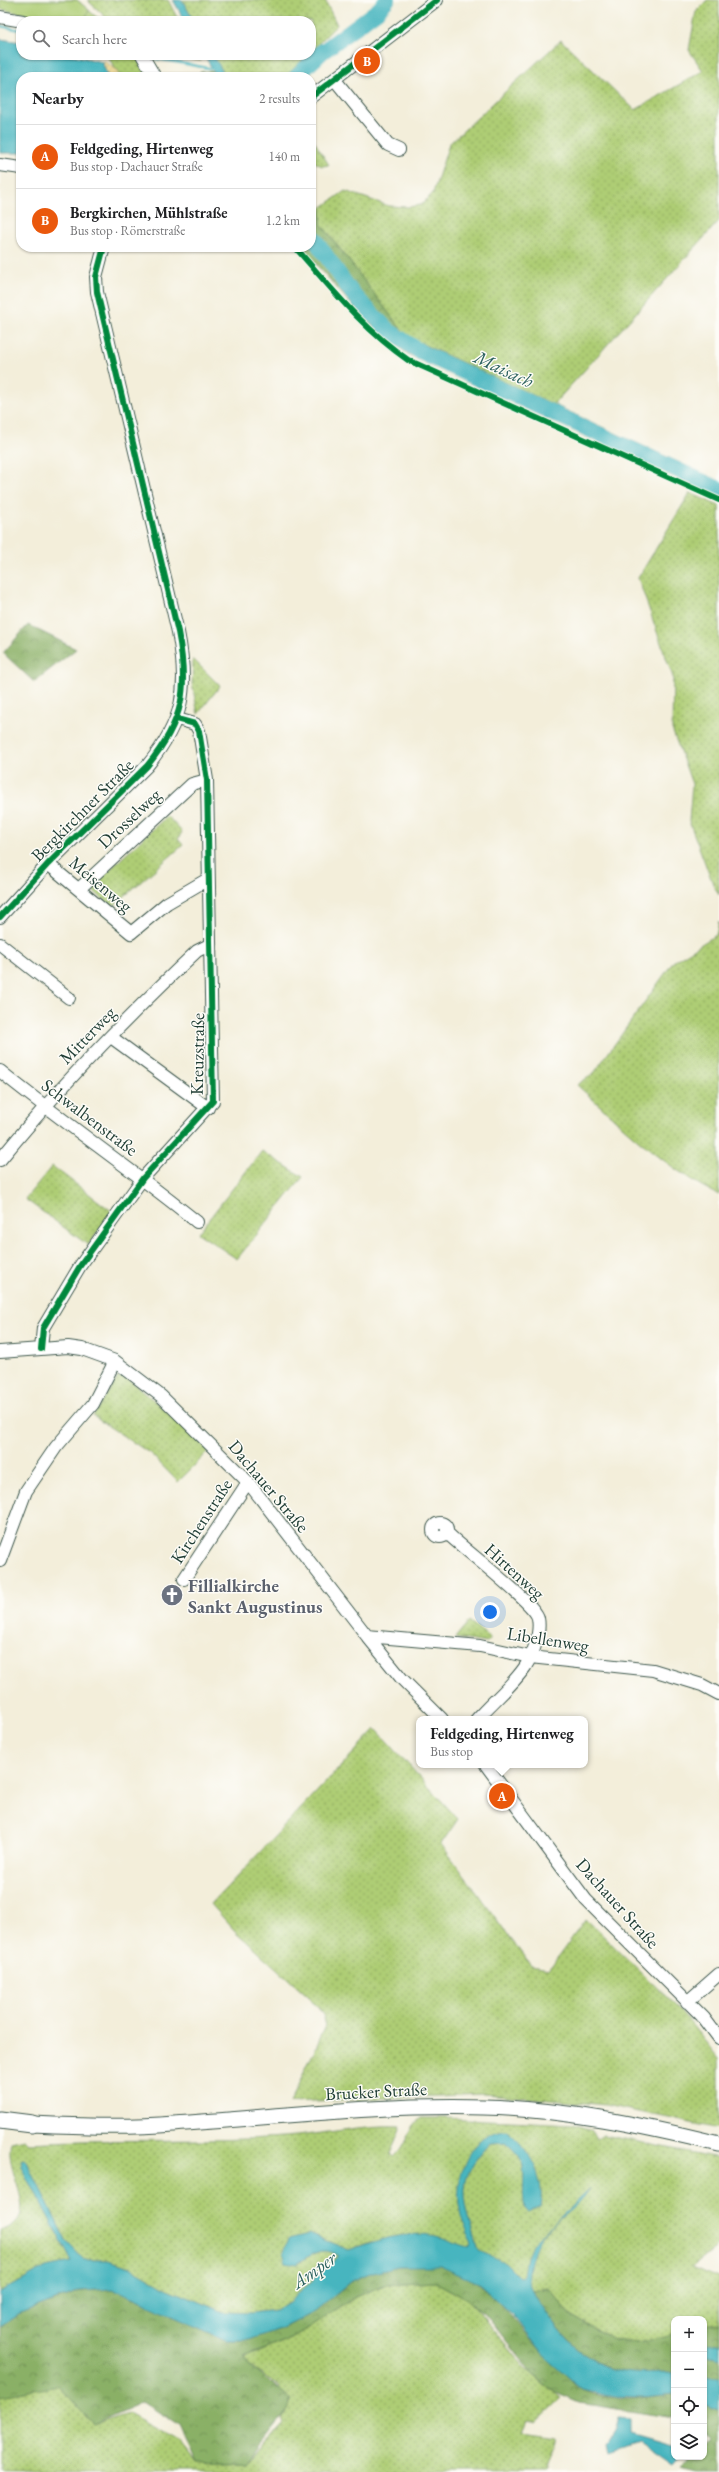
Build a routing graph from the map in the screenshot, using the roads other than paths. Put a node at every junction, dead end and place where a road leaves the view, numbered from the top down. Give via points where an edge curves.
1 (436, 0) edge
2 (0, 17) edge
3 (16, 20) edge
4 (145, 60) edge
5 (152, 72) edge
6 (335, 80) junction
7 (316, 93) edge
8 (399, 150) dead end
9 (0, 164) edge
10 (16, 167) edge
11 (103, 252) edge
12 (177, 719) junction
13 (207, 780) junction
14 (48, 864) junction
15 (208, 879) junction
16 (79, 889) junction
17 (0, 918) edge
18 (0, 944) edge
19 (209, 945) junction
20 (69, 998) dead end
21 (111, 1037) junction
22 (0, 1070) edge
23 (44, 1106) junction
24 (208, 1108) junction
25 (0, 1160) edge
26 (143, 1178) junction
27 (198, 1222) dead end
28 (41, 1349) junction
29 (0, 1352) edge
30 (115, 1361) junction
31 (248, 1482) junction
32 (446, 1533) dead end
33 (0, 1561) edge
34 (184, 1580) dead end
35 (367, 1636) junction
36 (530, 1658) junction
37 (719, 1694) edge
38 (439, 1716) edge
39 (480, 1716) edge
40 (488, 1768) edge
41 (719, 1974) edge
42 (687, 2002) junction
43 (719, 2038) edge
44 (0, 2120) edge
45 (32, 2124) junction
46 (0, 2126) edge
47 (719, 2144) edge

1 - 6 street
2 - 3 street
4 - 5 street
6 - 7 street
6 - 8 street via 388,145
9 - 10 street
11 - 12 street, Bergkirchner Straße via 96,277 97,292 182,649 183,690
12 - 13 street, Kreuzstraße via 195,724 199,731
12 - 14 street, Bergkirchner Straße via 169,736 147,766
13 - 15 street, Kreuzstraße
13 - 16 street, Drosselweg via 192,784
14 - 16 street, Meisenweg
14 - 17 street, Bergkirchner Straße
15 - 16 street, Meisenweg via 166,903 131,933
15 - 19 street, Kreuzstraße
18 - 20 street
19 - 21 street, Mitterweg via 197,951
19 - 24 street, Kreuzstraße via 213,990 213,1101
21 - 23 street, Mitterweg
21 - 24 street
22 - 23 street, Schwalbenstraße
23 - 25 street, Mitterweg
23 - 26 street, Schwalbenstraße
24 - 26 street, Kreuzstraße
26 - 27 street, Schwalbenstraße
26 - 28 street, Kreuzstraße via 56,1303 44,1328
28 - 29 street, Dachauer Straße
28 - 30 street, Dachauer Straße via 82,1349
30 - 31 street, Dachauer Straße via 171,1405
30 - 33 street via 93,1404 56,1446 26,1491
31 - 34 street, Kirchenstraße
31 - 35 street, Dachauer Straße
32 - 36 street, Hirtenweg via 525,1601 538,1616 539,1629
35 - 36 street, Libellenweg via 480,1646
35 - 38 street, Dachauer Straße via 402,1679
36 - 37 street, Libellenweg via 653,1670 702,1685
36 - 39 street, Hirtenweg via 524,1668
40 - 42 street, Dachauer Straße via 586,1900
41 - 42 street
42 - 43 street, Dachauer Straße
44 - 45 highway
45 - 46 highway
45 - 47 main road, Brucker Straße via 90,2127 172,2124 398,2108 483,2107 534,2109 609,2120

